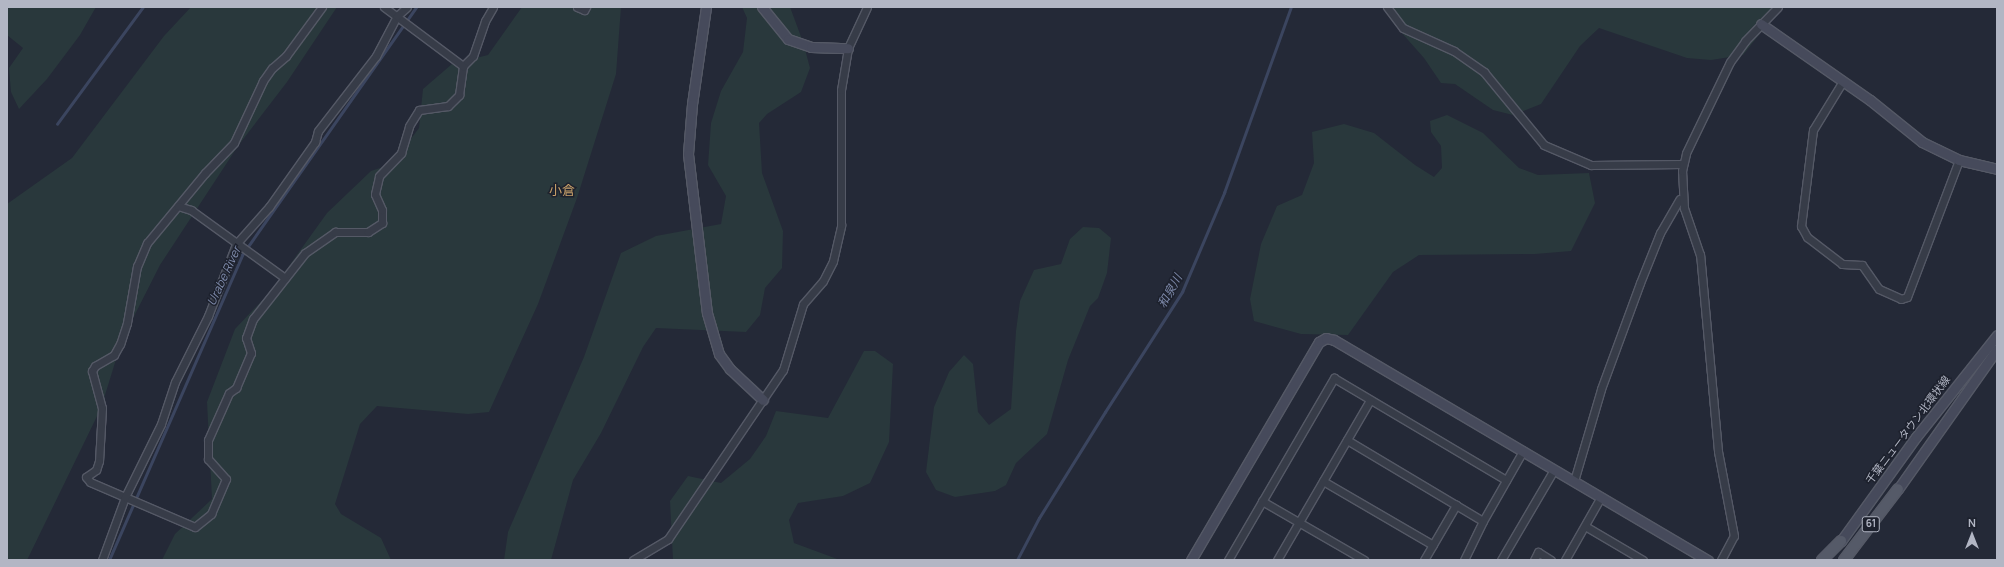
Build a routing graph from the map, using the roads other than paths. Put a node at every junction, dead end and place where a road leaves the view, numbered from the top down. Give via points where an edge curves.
1 (322, 7) edge
2 (384, 7) edge
3 (407, 7) edge
4 (493, 7) edge
5 (577, 7) edge
6 (586, 7) edge
7 (706, 7) edge
8 (762, 7) edge
9 (867, 7) edge
10 (1387, 7) edge
11 (1778, 7) edge
12 (397, 16) junction
13 (1761, 24) junction
14 (848, 48) junction
15 (463, 66) junction
16 (1843, 81) junction
17 (1959, 160) junction
18 (1683, 164) junction
19 (1997, 169) edge
20 (1680, 199) dead end
21 (178, 206) junction
22 (236, 244) junction
23 (285, 278) junction
24 (1997, 335) edge
25 (1997, 349) edge
26 (763, 400) junction
27 (1370, 400) junction
28 (1347, 440) junction
29 (1523, 451) junction
30 (1552, 473) dead end
31 (1506, 480) junction
32 (1323, 481) junction
33 (1574, 481) junction
34 (1898, 489) junction
35 (124, 497) junction
36 (1601, 497) junction
37 (1262, 501) junction
38 (1456, 505) junction
39 (1483, 521) junction
40 (1299, 522) junction
41 (1584, 526) junction
42 (1841, 541) junction
43 (1433, 545) junction
44 (102, 560) edge
45 (633, 560) edge
46 (1191, 560) edge
47 (1228, 560) edge
48 (1277, 560) edge
49 (1364, 560) edge
50 (1424, 560) edge
51 (1464, 560) edge
52 (1501, 560) edge
53 (1534, 560) edge
54 (1551, 560) edge
55 (1565, 560) edge
56 (1643, 560) edge
57 (1708, 560) edge
58 (1721, 560) edge
59 (1822, 560) edge
60 (1828, 560) edge
61 (1844, 560) edge
62 (1852, 560) edge

1 - 21 street via 286,56 272,68 263,81 234,143
2 - 12 street
3 - 12 street
4 - 15 street via 485,21 473,56
5 - 6 street via 584,10
7 - 26 street via 692,104 688,154 706,313 719,354 730,369
8 - 14 street via 788,39 811,47
9 - 14 street
10 - 18 street via 1403,28 1454,51 1484,72 1544,145 1591,165
11 - 13 street
12 - 15 street
12 - 22 street via 376,56 318,131 314,142 272,202
13 - 16 street
13 - 18 street via 1730,62
14 - 26 street via 841,90 841,225 833,262 823,281 803,304 783,370
15 - 23 street via 459,95 448,106 419,110 409,126 401,153 379,176 375,194 382,210 382,223 368,232 336,232 305,253
16 - 17 street via 1922,142
16 - 17 street via 1813,130 1801,226 1807,237 1842,264 1862,265 1879,289 1901,298 1907,297
17 - 19 street
18 - 58 street via 1684,202 1700,255 1718,451 1734,540
20 - 33 street via 1660,233 1640,283 1601,390
21 - 22 street via 191,210
21 - 35 street via 156,230 142,252 134,275 127,323 120,344 114,355 92,371 102,408 99,461 96,470 86,477 90,482
22 - 23 street
22 - 35 street via 208,316 175,382 161,424
23 - 35 street via 248,329 246,338 251,352 236,388 229,393 208,440 208,459 226,479 211,514 195,527
24 - 42 street, 千葉ニュータウン北環状線 via 1916,437
25 - 34 street
26 - 45 street via 668,539
27 - 28 street
27 - 31 street
27 - 37 street via 1334,378
28 - 32 street
28 - 38 street
29 - 31 street
29 - 33 street
29 - 46 street via 1334,340 1322,339
30 - 52 street
31 - 39 street
32 - 40 street
32 - 43 street
33 - 36 street
34 - 61 main road, 61
34 - 62 main road
35 - 44 street
36 - 41 street
36 - 57 street
37 - 40 street
37 - 47 street
38 - 39 street
38 - 43 street
39 - 51 street
40 - 48 street
40 - 49 street
41 - 55 street
41 - 56 street
42 - 59 main road
42 - 60 main road
43 - 50 street
53 - 54 street via 1538,552

